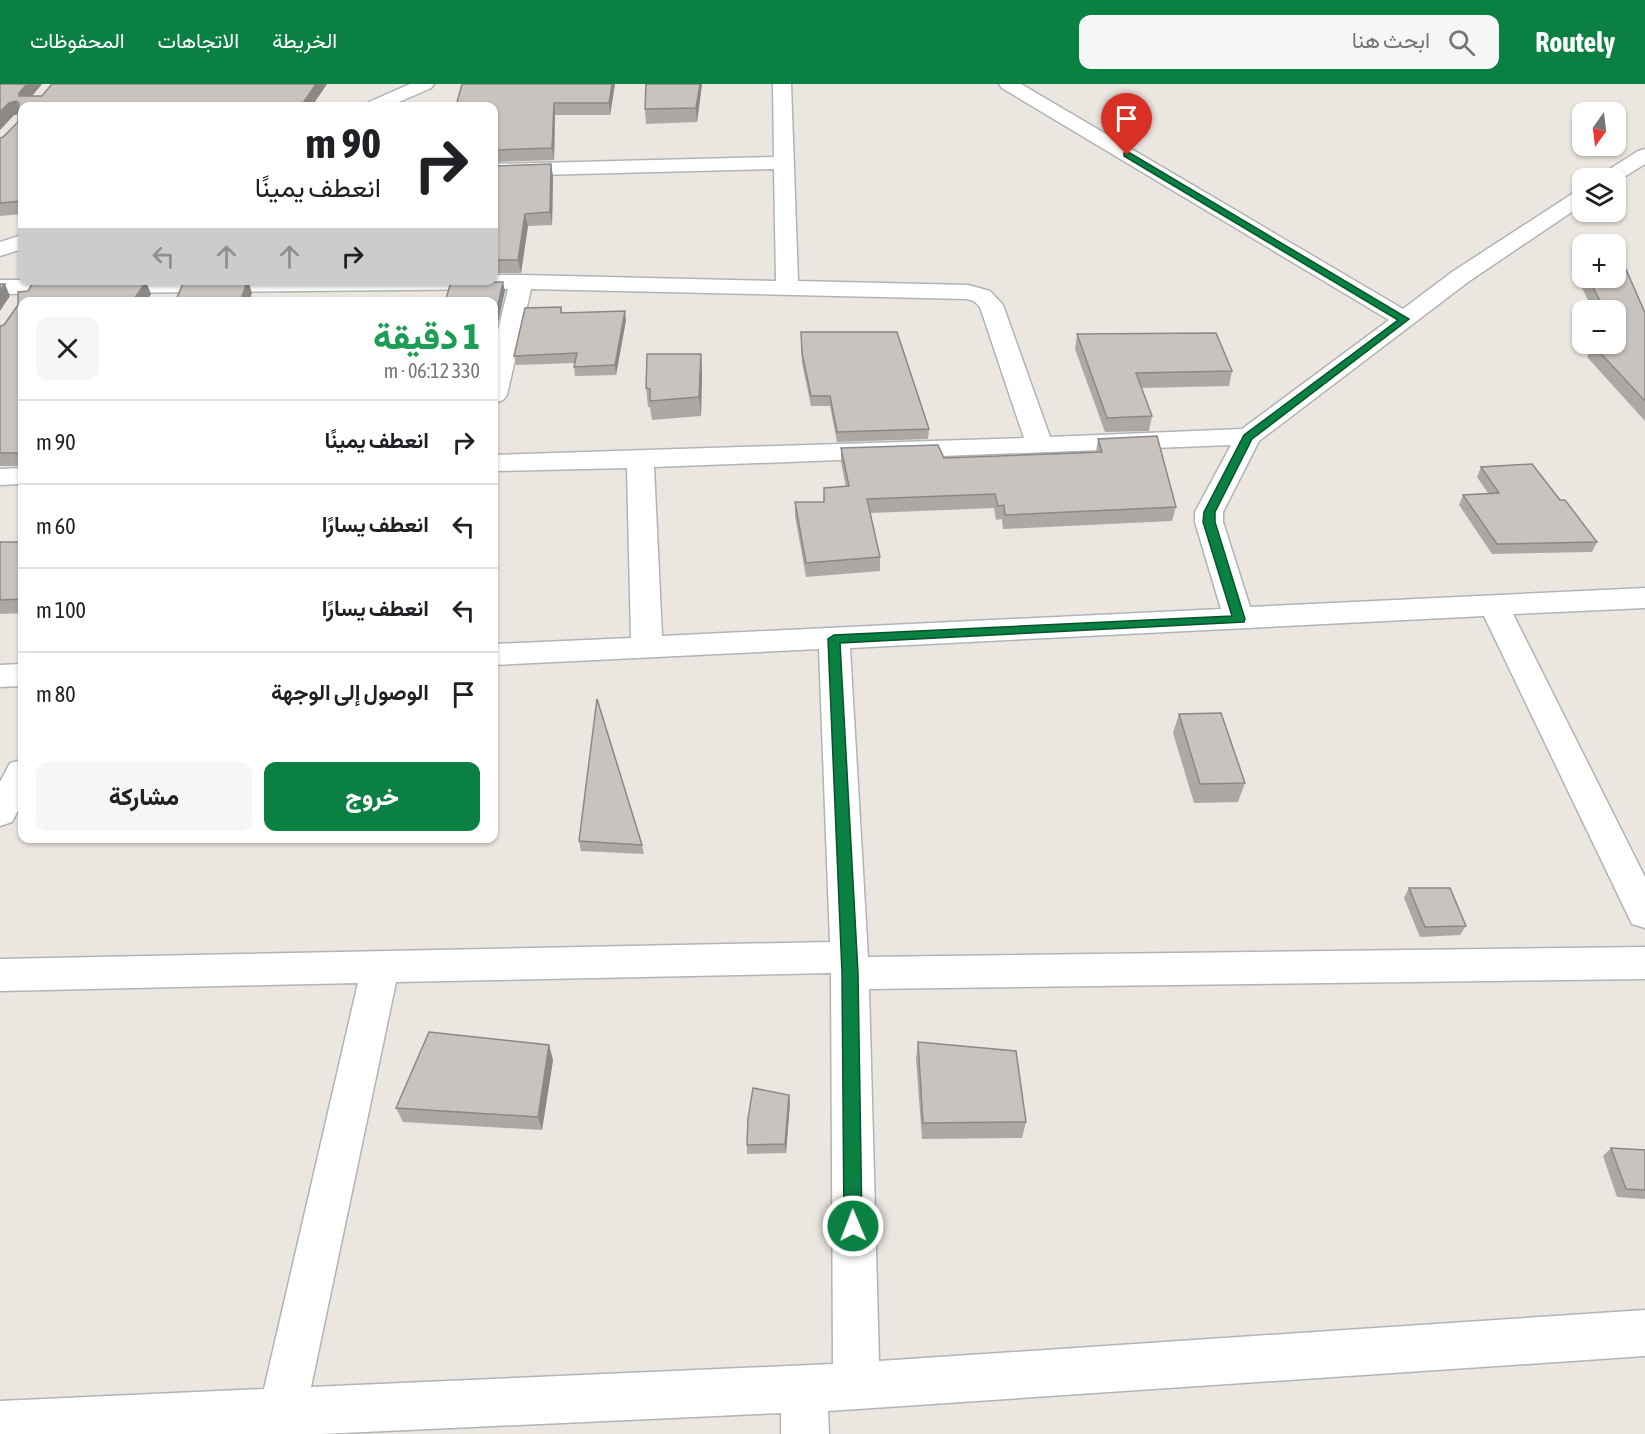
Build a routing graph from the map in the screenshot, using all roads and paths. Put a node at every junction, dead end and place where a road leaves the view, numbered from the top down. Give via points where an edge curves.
1 (782, 84) edge
2 (1008, 84) edge
3 (431, 89) edge
4 (389, 102) edge
5 (1645, 155) edge
6 (784, 163) junction
7 (1625, 168) edge
8 (498, 170) edge
9 (1572, 203) edge
10 (18, 243) edge
11 (0, 249) edge
12 (521, 282) junction
13 (498, 283) edge
14 (453, 285) edge
15 (0, 287) edge
16 (787, 287) junction
17 (363, 289) edge
18 (29, 290) edge
19 (1404, 319) junction
20 (498, 378) edge
21 (1248, 437) junction
22 (1040, 445) junction
23 (640, 460) junction
24 (498, 463) edge
25 (18, 476) edge
26 (0, 477) edge
27 (1645, 598) edge
28 (1493, 604) junction
29 (1239, 619) junction
30 (834, 639) junction
31 (648, 648) junction
32 (498, 655) edge
33 (18, 675) edge
34 (0, 676) edge
35 (18, 779) edge
36 (0, 813) edge
37 (1645, 913) edge
38 (1645, 963) edge
39 (849, 965) junction
40 (381, 966) junction
41 (0, 975) edge
42 (1645, 1333) edge
43 (856, 1386) junction
44 (805, 1412) edge
45 (280, 1423) edge
46 (0, 1425) edge

1 - 6 street
2 - 19 street
3 - 4 street
5 - 7 street
6 - 8 street
6 - 16 street
9 - 19 street
10 - 11 street
12 - 13 street
12 - 16 street
12 - 20 street
14 - 17 street
15 - 18 street
16 - 22 street via 949,290 982,296 991,305
17 - 18 street
19 - 21 street
21 - 22 street
21 - 29 street via 1209,512
22 - 23 street
23 - 24 street
23 - 31 street
25 - 26 street
27 - 28 street
28 - 29 street
28 - 37 street
29 - 30 street
30 - 31 street
30 - 39 street
31 - 32 street
33 - 34 street
35 - 36 street
38 - 39 street
39 - 40 street
39 - 43 street
40 - 41 street
40 - 45 street
42 - 43 street
43 - 44 street
44 - 45 street
45 - 46 street

